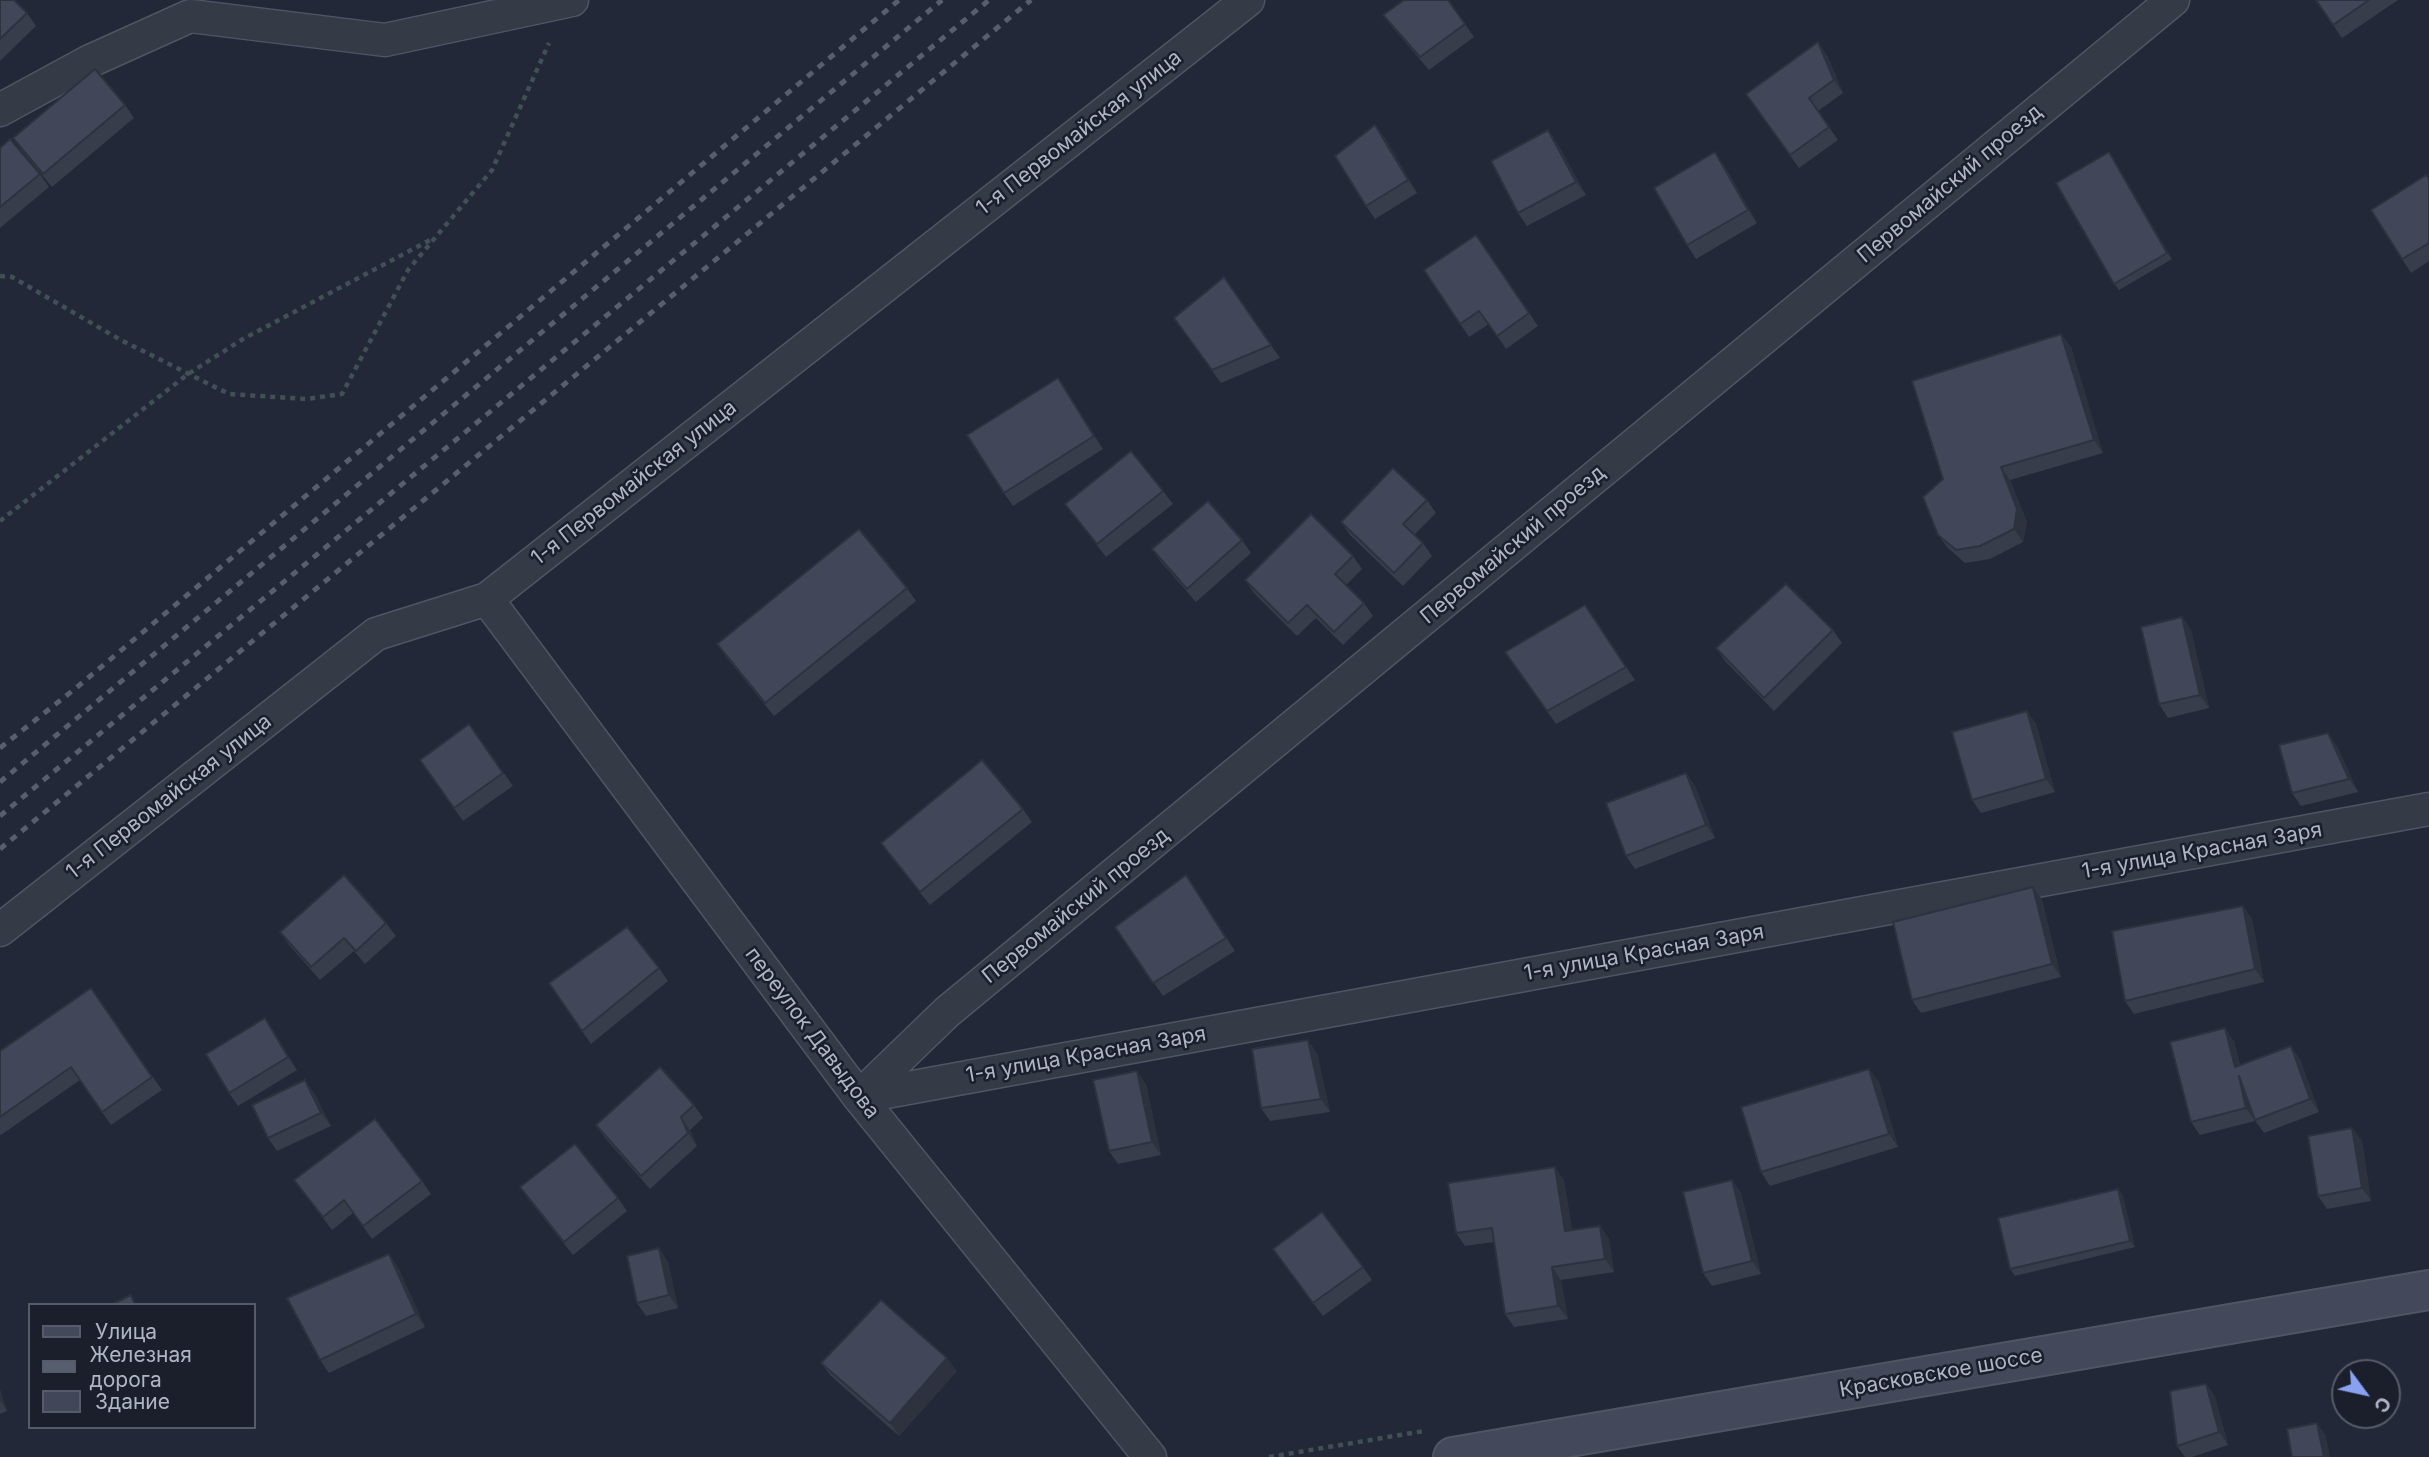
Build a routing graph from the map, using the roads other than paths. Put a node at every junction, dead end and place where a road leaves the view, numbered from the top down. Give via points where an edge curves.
1 (572, 0) edge
2 (1248, 0) edge
3 (2173, 0) edge
4 (0, 110) edge
5 (487, 599) junction
6 (2429, 809) edge
7 (0, 930) edge
8 (859, 1097) junction
9 (2429, 1290) edge
10 (1150, 1457) edge
11 (1453, 1457) edge

1 - 4 street via 385,40 190,16 88,62
2 - 5 street, 1-я Первомайская улица
3 - 8 street, Первомайский проезд via 947,1012
5 - 7 street, 1-я Первомайская улица via 376,634
5 - 8 street, переулок Давыдова
6 - 8 street, 1-я улица Красная Заря
8 - 10 street, переулок Давыдова
9 - 11 main road, Красковское шоссе

